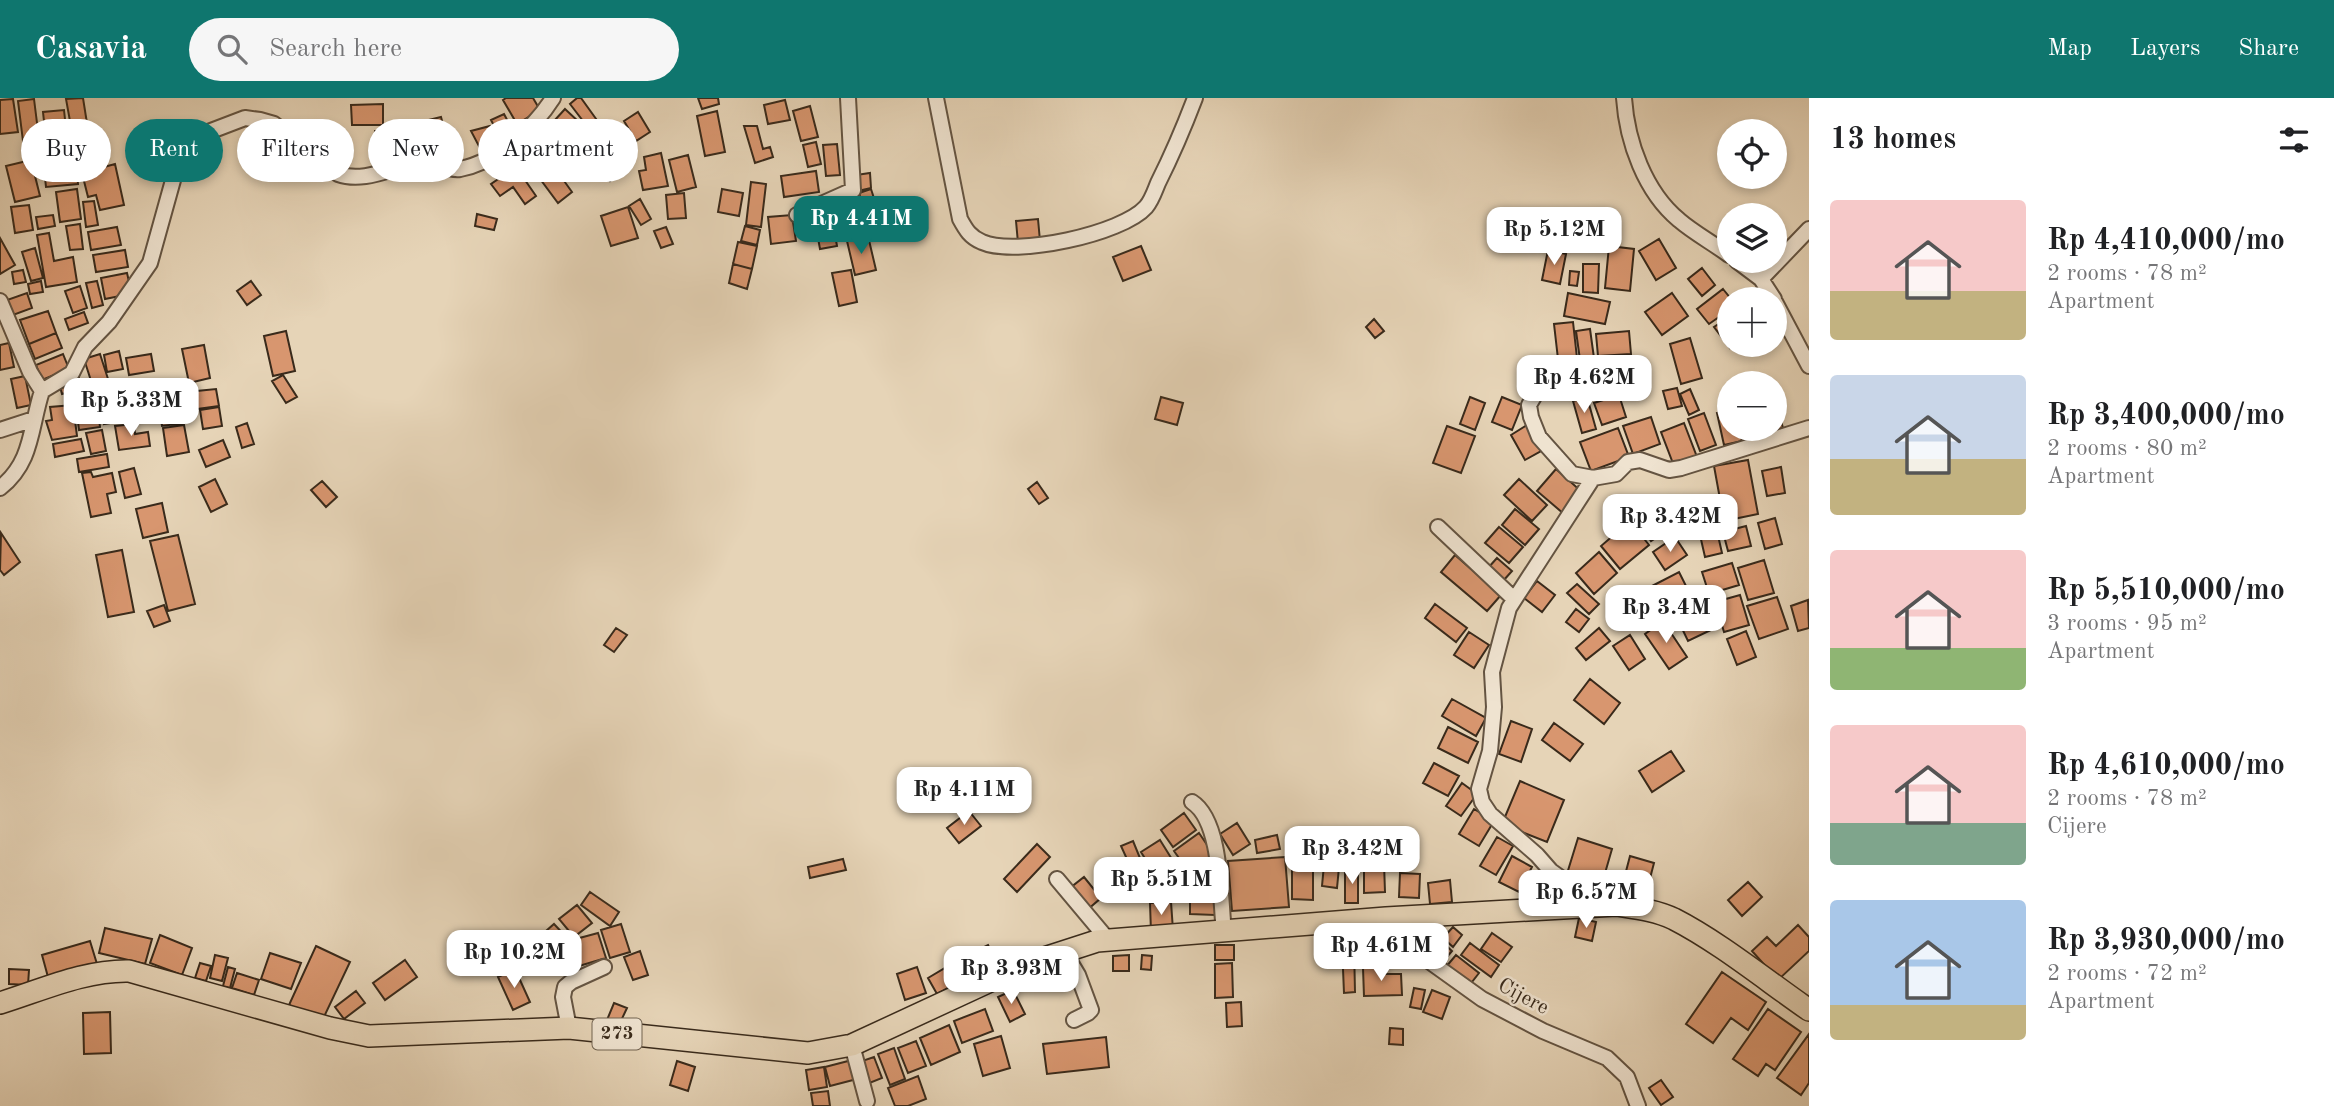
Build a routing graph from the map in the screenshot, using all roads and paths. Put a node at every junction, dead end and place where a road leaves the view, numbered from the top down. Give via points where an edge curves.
1 (553, 98) edge
2 (848, 98) edge
3 (936, 98) edge
4 (1195, 98) edge
5 (1624, 98) edge
6 (797, 215) dead end
7 (1809, 229) edge
8 (1717, 247) edge
9 (1753, 273) edge
10 (1761, 279) junction
11 (1766, 287) edge
12 (0, 301) edge
13 (1787, 325) edge
14 (1809, 366) edge
15 (1545, 378) dead end
16 (42, 391) junction
17 (34, 419) junction
18 (1809, 428) edge
19 (0, 430) edge
20 (1593, 478) junction
21 (0, 488) edge
22 (1438, 527) dead end
23 (1514, 599) junction
24 (1192, 802) dead end
25 (1057, 878) dead end
26 (1648, 909) junction
27 (1386, 919) junction
28 (1224, 932) junction
29 (1109, 942) junction
30 (1063, 950) junction
31 (604, 967) dead end
32 (0, 1003) edge
33 (1809, 1010) edge
34 (1074, 1020) dead end
35 (569, 1028) junction
36 (852, 1045) junction
37 (867, 1101) dead end
38 (1638, 1106) edge

1 - 16 street via 520,137 492,156 459,169 423,162 346,177 274,124 245,118 190,139 180,155 150,263 109,322 85,347 72,373
2 - 6 street via 853,190
3 - 4 street via 960,219 968,233 995,246 1080,239 1136,216 1147,206
5 - 8 street via 1637,158 1654,194 1682,222
7 - 10 street
9 - 10 street
10 - 11 street
12 - 16 street
13 - 14 street
15 - 20 street via 1529,405 1539,438 1572,474
16 - 17 street
17 - 19 street
17 - 21 street via 26,457 19,471
18 - 20 street via 1681,468 1669,470 1640,460 1628,462 1616,474
20 - 23 street
22 - 23 street
23 - 26 street via 1492,672 1494,706 1490,751 1479,789 1482,802 1569,884
24 - 28 street via 1209,822 1214,837
25 - 29 street
26 - 27 main road, 273 via 1580,905
26 - 33 main road, 273 via 1673,919
27 - 28 main road, 273
27 - 38 street, Cijere via 1429,961 1482,999 1613,1062 1627,1077
28 - 29 main road, 273
29 - 30 main road, 273
30 - 34 street via 1091,1010
30 - 36 main road, 273
31 - 35 street via 565,987
32 - 35 main road, 273 via 113,970 369,1036
35 - 36 main road, 273 via 808,1053
36 - 37 street

